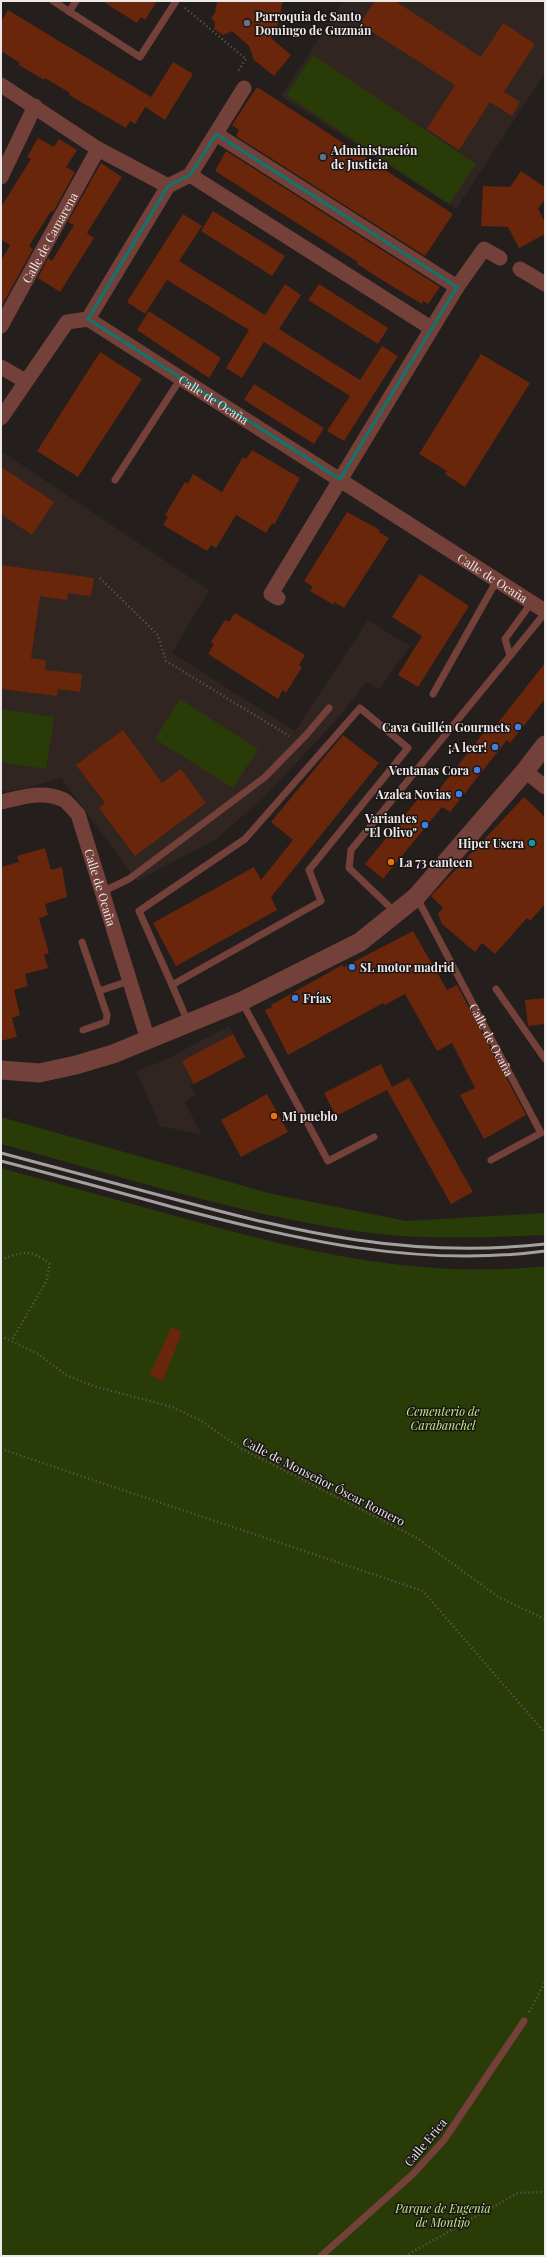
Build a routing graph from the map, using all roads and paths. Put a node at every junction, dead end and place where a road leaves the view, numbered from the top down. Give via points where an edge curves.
1 (53, 1) edge
2 (76, 1) edge
3 (176, 1) edge
4 (182, 6) dead end
5 (69, 12) junction
6 (1, 85) edge
7 (244, 88) joint
8 (35, 106) junction
9 (216, 134) junction
10 (98, 149) junction
11 (190, 175) junction
12 (1, 177) edge
13 (168, 186) junction
14 (500, 258) dead end
15 (520, 269) dead end
16 (545, 284) edge
17 (457, 287) junction
18 (88, 319) junction
19 (1, 326) edge
20 (431, 328) junction
21 (1, 367) edge
22 (181, 377) junction
23 (25, 381) junction
24 (1, 418) edge
25 (340, 479) junction
26 (115, 480) dead end
27 (100, 578) dead end
28 (497, 580) junction
29 (278, 598) dead end
30 (532, 602) junction
31 (545, 612) edge
32 (510, 656) junction
33 (433, 694) dead end
34 (329, 708) dead end
35 (300, 742) junction
36 (545, 745) edge
37 (525, 771) junction
38 (545, 787) edge
39 (1, 802) edge
40 (102, 892) junction
41 (416, 897) junction
42 (396, 913) junction
43 (82, 942) dead end
44 (129, 981) junction
45 (172, 985) junction
46 (496, 989) dead end
47 (99, 991) junction
48 (242, 1001) junction
49 (188, 1022) junction
50 (83, 1030) dead end
51 (148, 1040) junction
52 (545, 1059) edge
53 (1, 1070) edge
54 (374, 1137) dead end
55 (491, 1160) dead end
56 (1, 1260) edge
57 (1, 1336) edge
58 (12, 1340) junction
59 (1, 1449) edge
60 (545, 1619) edge
61 (545, 1734) edge
62 (545, 1982) edge
63 (524, 2021) joint
64 (545, 2192) edge
65 (321, 2256) edge
66 (405, 2256) edge

1 - 5 lane
2 - 5 lane
3 - 5 lane via 140,57
4 - 7 path via 246,58 237,74
6 - 8 street
7 - 9 street
8 - 10 street
8 - 12 street
9 - 11 street
9 - 17 street
10 - 13 street
10 - 19 street, Calle de Camarena
11 - 13 street
11 - 20 street
13 - 18 street
14 - 17 street via 484,249
15 - 16 street
17 - 20 street
18 - 22 street, Calle de Ocaña
18 - 23 street via 67,322
20 - 25 street
21 - 23 street
22 - 25 street, Calle de Ocaña
22 - 26 lane
23 - 24 street
25 - 28 street, Calle de Ocaña
25 - 29 street via 271,594
27 - 35 path via 158,635 166,661
28 - 30 street, Calle de Ocaña
28 - 33 lane
30 - 31 street, Calle de Ocaña
30 - 32 lane via 506,638
31 - 32 lane
32 - 42 lane via 351,850 349,868
34 - 35 lane
35 - 40 lane via 265,778 128,879
36 - 37 street
37 - 38 street
37 - 41 street
39 - 40 street, Calle de Ocaña via 24,796 46,795 64,801 78,814
40 - 44 street, Calle de Ocaña
41 - 42 street
41 - 55 lane, Calle de Ocaña via 541,1133
42 - 48 street via 360,942
43 - 47 lane
44 - 47 lane
44 - 51 street, Calle de Ocaña
45 - 45 lane via 321,901 309,870 408,748 360,708 245,839 139,911
45 - 49 lane
46 - 52 lane
47 - 50 lane via 107,1015 106,1022
48 - 49 street
48 - 54 lane via 328,1161
49 - 51 street
51 - 53 street via 76,1065 39,1073
56 - 58 path via 29,1252 50,1264 46,1282
57 - 58 path, Calle de Monseñor Óscar Romero
58 - 60 path, Calle de Monseñor Óscar Romero via 73,1378 93,1386 172,1407 200,1420 240,1448 417,1538 500,1598
59 - 61 path via 423,1591
62 - 63 path
63 - 65 lane, Calle Erica via 444,2140 413,2174
64 - 66 path via 518,2193

